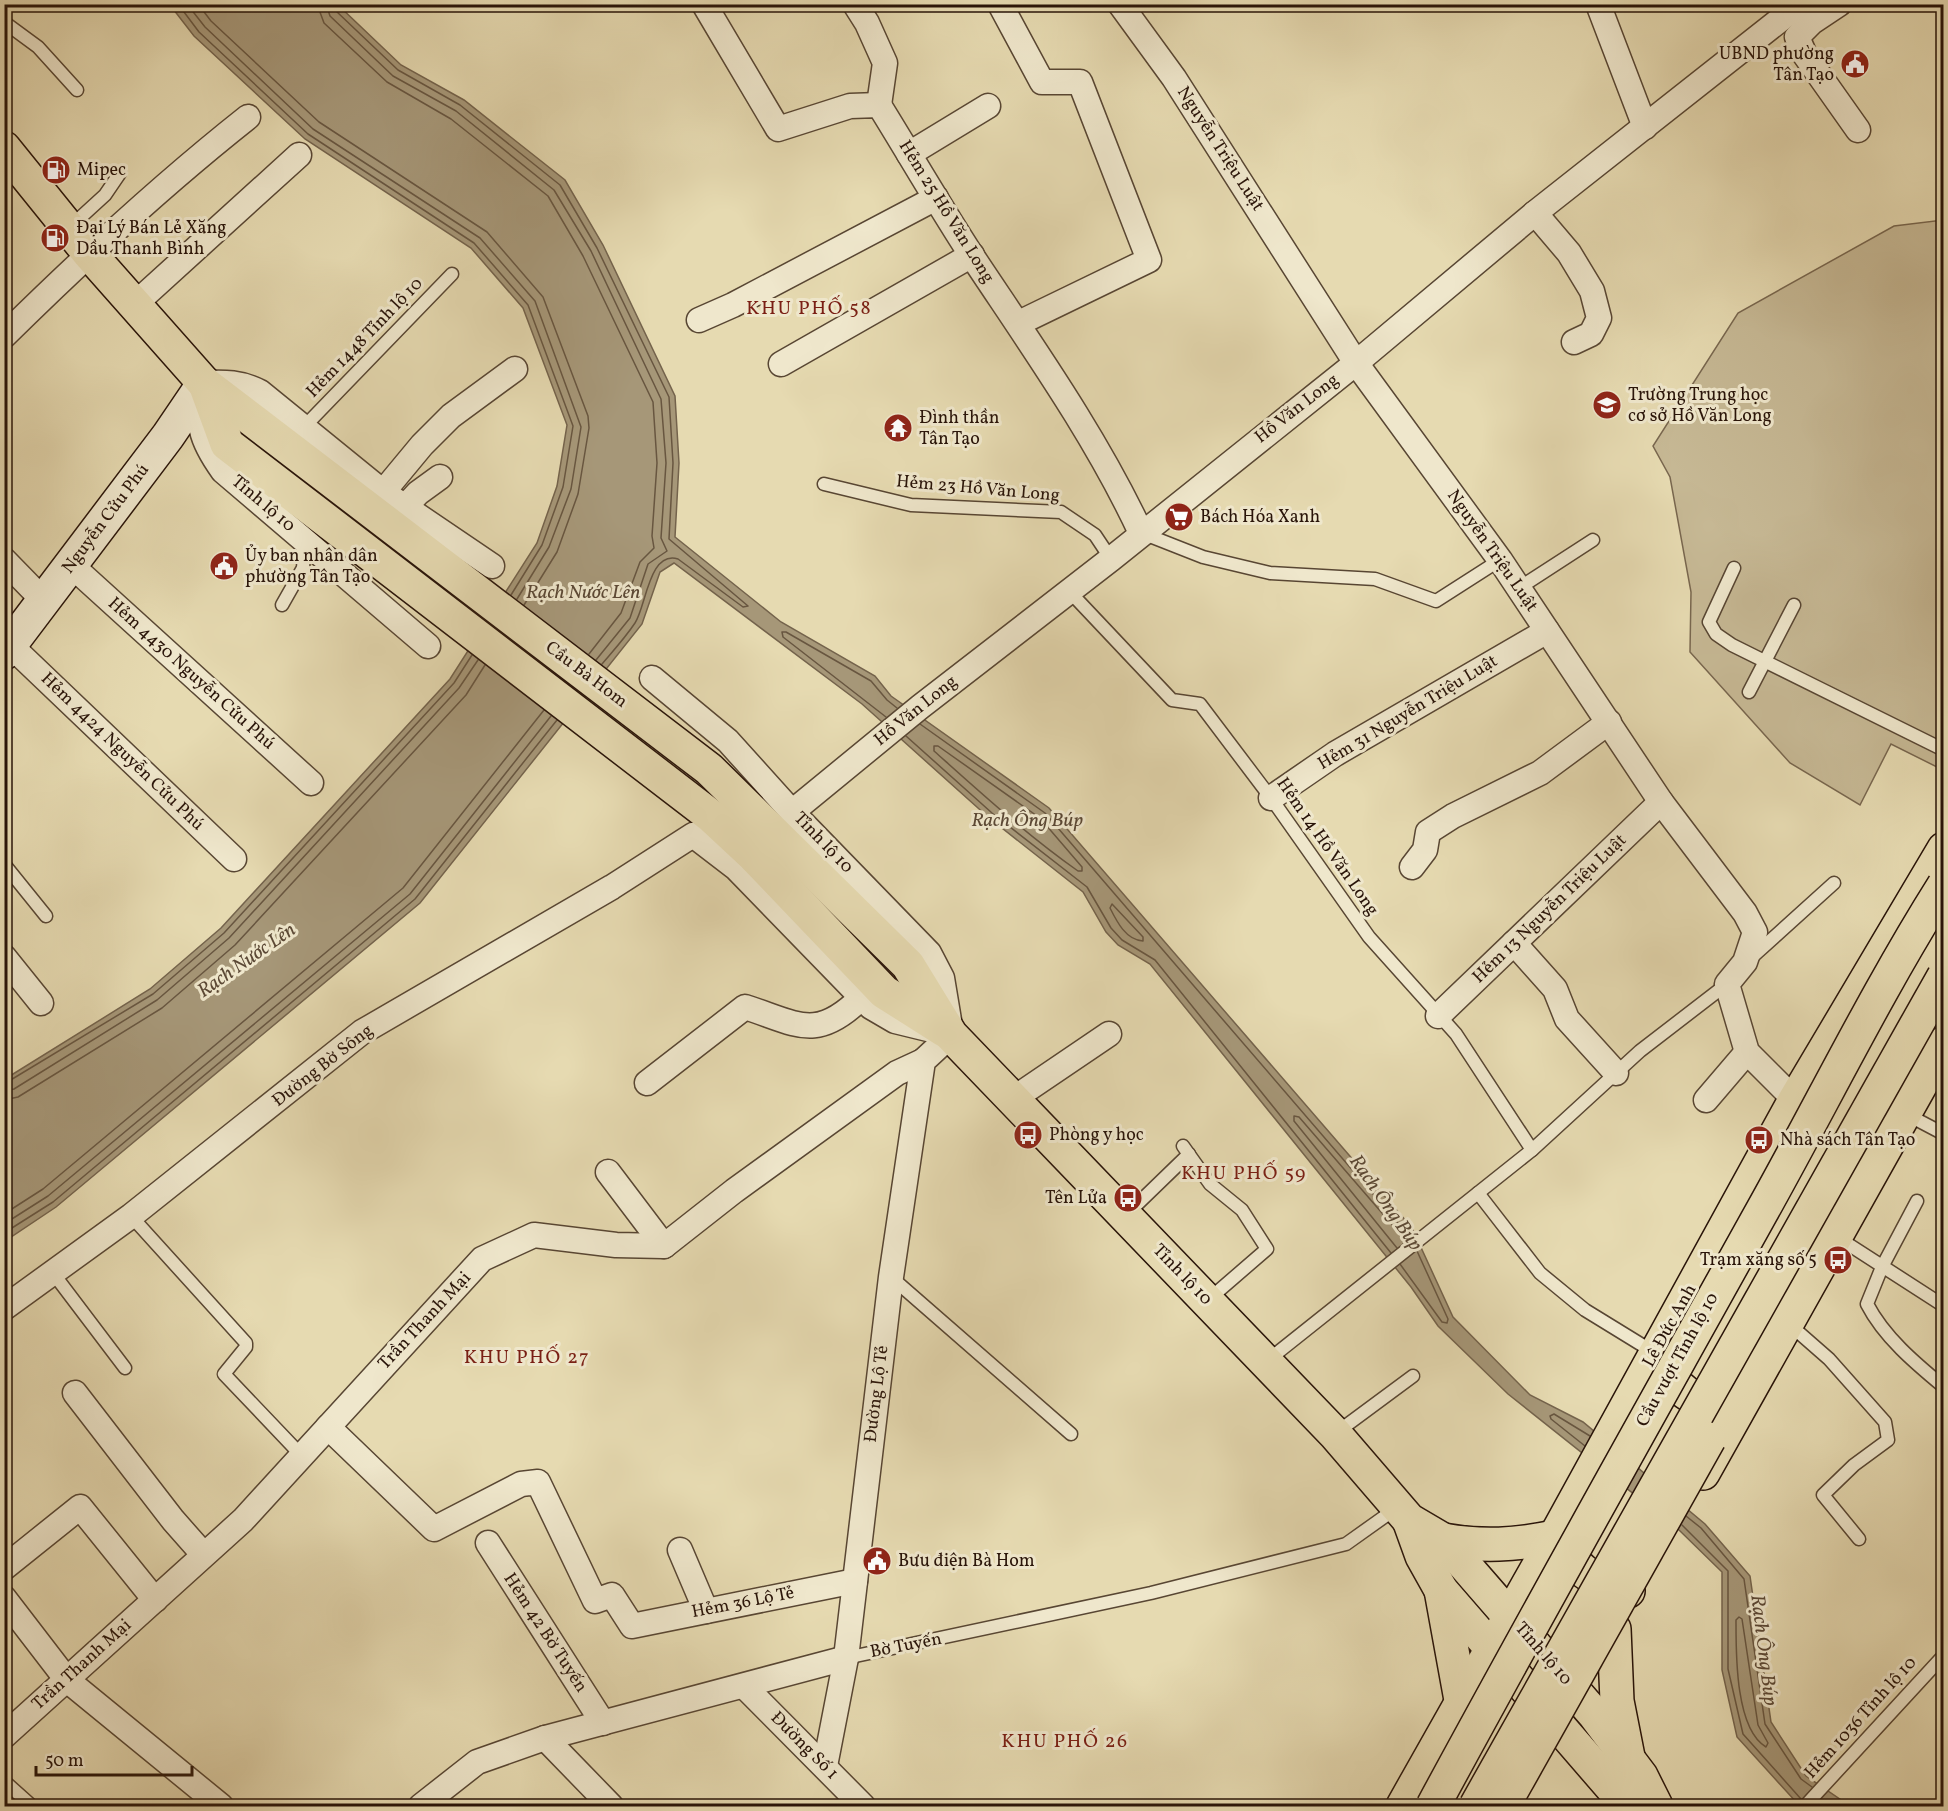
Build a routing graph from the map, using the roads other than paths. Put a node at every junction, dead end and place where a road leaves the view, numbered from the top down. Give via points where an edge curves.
1 (704, 4) edge
2 (855, 4) edge
3 (1000, 4) edge
4 (1120, 4) edge
5 (1598, 4) edge
6 (1800, 4) edge
7 (1839, 4) edge
8 (4, 22) edge
9 (77, 90) dead end
10 (879, 105) junction
11 (988, 106) dead end
12 (248, 117) dead end
13 (1645, 127) junction
14 (1858, 130) dead end
15 (4, 148) edge
16 (909, 154) junction
17 (299, 155) dead end
18 (120, 173) dead end
19 (936, 198) junction
20 (1535, 213) junction
21 (78, 240) junction
22 (972, 255) junction
23 (452, 274) dead end
24 (135, 304) junction
25 (699, 320) dead end
26 (1019, 323) junction
27 (4, 336) edge
28 (1574, 342) dead end
29 (1356, 363) junction
30 (781, 364) dead end
31 (515, 369) dead end
32 (204, 383) junction
33 (304, 427) junction
34 (440, 477) dead end
35 (824, 484) dead end
36 (383, 492) junction
37 (405, 507) junction
38 (1141, 533) junction
39 (305, 538) junction
40 (1593, 540) dead end
41 (4, 560) edge
42 (1111, 560) junction
43 (1500, 560) junction
44 (71, 565) junction
45 (492, 566) dead end
46 (1734, 568) dead end
47 (1518, 588) junction
48 (1070, 592) junction
49 (44, 601) junction
50 (282, 605) dead end
51 (1794, 605) dead end
52 (1547, 631) junction
53 (428, 646) dead end
54 (7, 649) edge
55 (1766, 663) junction
56 (652, 678) dead end
57 (1749, 692) dead end
58 (1609, 722) junction
59 (1944, 750) edge
60 (311, 783) dead end
61 (1271, 798) junction
62 (1661, 802) junction
63 (792, 812) junction
64 (693, 835) joint
65 (1944, 849) edge
66 (234, 859) dead end
67 (4, 864) edge
68 (1412, 867) dead end
69 (1834, 883) dead end
70 (1944, 885) edge
71 (1944, 914) edge
72 (46, 916) dead end
73 (1514, 943) junction
74 (4, 957) edge
75 (1745, 962) junction
76 (908, 965) joint
77 (1944, 976) edge
78 (1727, 984) junction
79 (873, 995) junction
80 (41, 1004) dead end
81 (1438, 1016) junction
82 (1944, 1016) edge
83 (1109, 1034) dead end
84 (951, 1035) junction
85 (1944, 1043) edge
86 (1747, 1052) junction
87 (923, 1061) junction
88 (1616, 1073) junction
89 (646, 1083) dead end
90 (1013, 1099) junction
91 (1706, 1100) dead end
92 (1795, 1100) junction
93 (1905, 1113) junction
94 (1944, 1134) edge
95 (1532, 1150) junction
96 (608, 1172) dead end
97 (1478, 1193) junction
98 (1917, 1201) dead end
99 (131, 1216) junction
100 (1125, 1216) junction
101 (1837, 1237) junction
102 (664, 1246) junction
103 (1882, 1267) junction
104 (53, 1273) junction
105 (891, 1277) junction
106 (1207, 1301) junction
107 (1944, 1306) edge
108 (4, 1308) edge
109 (1788, 1324) junction
110 (1655, 1353) junction
111 (1266, 1362) junction
112 (125, 1368) dead end
113 (1413, 1376) dead end
114 (1944, 1387) edge
115 (75, 1393) dead end
116 (1737, 1414) junction
117 (328, 1427) junction
118 (1071, 1434) dead end
119 (1335, 1434) junction
120 (302, 1456) junction
121 (1404, 1513) junction
122 (1555, 1537) junction
123 (1859, 1539) dead end
124 (1443, 1540) junction
125 (488, 1543) dead end
126 (680, 1550) dead end
127 (203, 1554) junction
128 (4, 1568) edge
129 (855, 1581) junction
130 (1441, 1590) junction
131 (1635, 1593) junction
132 (4, 1598) edge
133 (155, 1600) junction
134 (706, 1611) junction
135 (1510, 1615) junction
136 (1614, 1629) junction
137 (1491, 1647) junction
138 (846, 1658) junction
139 (1941, 1663) edge
140 (67, 1680) junction
141 (744, 1686) junction
142 (1577, 1693) junction
143 (1461, 1700) junction
144 (603, 1723) junction
145 (1558, 1728) junction
146 (4, 1736) edge
147 (545, 1738) junction
148 (1628, 1757) junction
149 (825, 1766) junction
150 (4, 1781) edge
151 (32, 1806) edge
152 (221, 1806) edge
153 (421, 1806) edge
154 (611, 1806) edge
155 (863, 1806) edge
156 (1403, 1806) edge
157 (1433, 1806) edge
158 (1456, 1806) edge
159 (1476, 1806) edge
160 (1503, 1806) edge
161 (1516, 1806) edge
162 (1628, 1806) edge
163 (1656, 1806) edge
164 (1805, 1806) edge

1 - 10 street via 778,129 850,106
2 - 10 street via 885,63
3 - 26 street via 1041,82 1080,82 1149,260
4 - 29 street, Nguyễn Triệu Luật via 1174,78
5 - 13 street
6 - 13 street, Hồ Văn Long
7 - 14 street via 1797,37 1805,55
8 - 9 lane via 38,46
10 - 16 street, Hẻm 25 Hồ Văn Long
11 - 16 street
12 - 21 street
13 - 20 street, Hồ Văn Long
15 - 21 main road
16 - 19 street, Hẻm 25 Hồ Văn Long
17 - 24 street
18 - 21 lane
19 - 22 street, Hẻm 25 Hồ Văn Long
19 - 25 street
20 - 28 street via 1569,253 1592,291 1599,318 1591,334
20 - 29 street, Hồ Văn Long
21 - 24 main road
21 - 27 street
22 - 26 street, Hẻm 25 Hồ Văn Long
22 - 30 street
23 - 33 lane, Hẻm 1448 Tỉnh lộ 10
24 - 32 main road
26 - 38 street, Hẻm 25 Hồ Văn Long via 1126,501
29 - 38 street, Hồ Văn Long
29 - 43 street, Nguyễn Triệu Luật
31 - 36 street via 463,405 422,445
32 - 33 street via 245,384
32 - 39 street, Tỉnh lộ 10 via 199,410 208,451 223,471
32 - 44 main road, Nguyễn Cửu Phú
32 - 76 main road, Cầu Bà Hom via 709,769
32 - 79 main road, Cầu Bà Hom via 227,444 711,816 754,856
33 - 36 street
34 - 37 street
35 - 42 lane, Hẻm 23 Hồ Văn Long via 911,505 1061,512 1095,536
36 - 37 street
37 - 45 street
38 - 42 street, Hồ Văn Long
38 - 43 lane via 1203,557 1270,573 1375,579 1436,601
39 - 50 lane via 303,568
39 - 53 street, Tỉnh lộ 10
40 - 47 lane
41 - 49 street
42 - 48 street, Hồ Văn Long
43 - 47 street, Nguyễn Triệu Luật
44 - 49 main road, Nguyễn Cửu Phú
44 - 60 street, Hẻm 4430 Nguyễn Cửu Phú
46 - 55 lane via 1709,622 1716,634
47 - 52 street, Nguyễn Triệu Luật
48 - 61 lane, Hẻm 14 Hồ Văn Long via 1172,700 1200,704
48 - 63 street, Hồ Văn Long
49 - 54 main road, Nguyễn Cửu Phú
51 - 55 lane
52 - 58 street, Nguyễn Triệu Luật
52 - 61 street, Hẻm 31 Nguyễn Triệu Luật via 1335,754
54 - 66 street, Hẻm 4424 Nguyễn Cửu Phú
55 - 57 lane
55 - 59 lane
56 - 63 street, Tỉnh lộ 10 via 717,730
58 - 62 street, Nguyễn Triệu Luật
58 - 68 street via 1540,773 1428,832 1425,850
61 - 81 lane, Hẻm 14 Hồ Văn Long via 1369,937
62 - 73 street, Hẻm 13 Nguyễn Triệu Luật
62 - 75 street, Nguyễn Triệu Luật via 1745,913 1755,932
63 - 84 street, Tỉnh lộ 10 via 929,953 942,978
64 - 79 street, Tỉnh lộ 10 via 736,868
64 - 99 street, Đường Bờ Sông via 602,893 362,1032
65 - 92 main road, Lê Đức Anh
67 - 72 lane
69 - 75 lane
70 - 157 main road, Cầu vượt Tỉnh lộ 10, bridge via 1597,1504
71 - 158 main road, Cầu vượt Tỉnh lộ 10
73 - 81 street, Hẻm 13 Nguyễn Triệu Luật
73 - 88 street via 1555,989 1567,1019
74 - 80 street
75 - 78 street, Nguyễn Triệu Luật
76 - 84 main road, Tỉnh lộ 10
77 - 159 main road, bridge
78 - 86 street
78 - 88 lane
79 - 84 main road, Tỉnh lộ 10
79 - 89 street via 842,1017 810,1028 745,1007
81 - 95 lane, Hẻm 14 Hồ Văn Long via 1456,1035
82 - 160 main road, bridge
83 - 90 street
84 - 87 street
84 - 90 main road, Tỉnh lộ 10
85 - 93 main road
86 - 91 street
86 - 92 street
87 - 102 street via 897,1073
87 - 105 street, Đường Lộ Tẻ
88 - 95 lane
90 - 100 main road, Tỉnh lộ 10
92 - 110 main road, Lê Đức Anh
93 - 94 lane
93 - 101 main road
95 - 97 lane
96 - 102 street
97 - 110 lane via 1540,1273 1585,1310
97 - 111 lane
98 - 103 lane
99 - 104 street, Đường Bờ Sông
99 - 120 lane via 246,1343 224,1374
100 - 106 main road, Tỉnh lộ 10
100 - 106 lane via 1186,1150 1210,1184 1242,1210 1267,1250
101 - 103 lane
101 - 109 main road
102 - 117 street, Trần Thanh Mại via 615,1245 534,1235 482,1258
103 - 107 lane
103 - 114 lane via 1868,1304 1875,1320
104 - 108 street, Đường Bờ Sông
104 - 112 lane
105 - 118 lane
105 - 129 street, Đường Lộ Tẻ
106 - 111 main road, Tỉnh lộ 10
109 - 116 main road
109 - 123 lane via 1829,1359 1885,1422 1888,1440 1823,1495
110 - 116 main road via 1673,1382 1698,1401 1731,1408
110 - 122 main road, Lê Đức Anh
111 - 119 main road, Tỉnh lộ 10
113 - 119 lane
115 - 127 street
116 - 131 main road
117 - 120 street, Trần Thanh Mại
117 - 134 street, Hẻm 36 Lộ Tẻ via 435,1528 521,1485 538,1482 595,1601 612,1594 632,1626
119 - 121 main road, Tỉnh lộ 10
120 - 127 street, Trần Thanh Mại via 243,1520
121 - 124 main road, Tỉnh lộ 10
121 - 130 main road, Tỉnh lộ 10
121 - 138 lane, Bờ Tuyến via 1346,1544 1151,1593
122 - 124 main road via 1505,1545
122 - 131 main road via 1586,1574
122 - 135 main road, Lê Đức Anh
124 - 135 main road, Tỉnh lộ 10
125 - 144 street, Hẻm 42 Bờ Tuyến
126 - 134 street
127 - 133 street, Trần Thanh Mại
128 - 133 street via 80,1507
129 - 134 street, Hẻm 36 Lộ Tẻ
129 - 138 street, Đường Lộ Tẻ
130 - 137 main road, Tỉnh lộ 10
130 - 143 main road
131 - 136 main road
132 - 140 street
133 - 140 street, Trần Thanh Mại
135 - 137 main road, Lê Đức Anh
135 - 142 main road, Tỉnh lộ 10
136 - 142 main road
136 - 148 main road via 1617,1701
137 - 143 main road, Lê Đức Anh
137 - 145 main road, Tỉnh lộ 10
138 - 141 street, Bờ Tuyến
138 - 149 street, Đường Lộ Tẻ
139 - 164 lane, Hẻm 1036 Tỉnh lộ 10
140 - 146 street, Trần Thanh Mại
140 - 152 street
141 - 144 street, Bờ Tuyến
141 - 149 street, Đường Số 1
142 - 145 main road
142 - 148 main road, Tỉnh lộ 10
143 - 156 main road, Lê Đức Anh
144 - 147 street, Bờ Tuyến
145 - 161 main road
145 - 162 main road, Tỉnh lộ 10
147 - 153 street, Bờ Tuyến via 477,1762
147 - 154 street
148 - 163 main road, Tỉnh lộ 10
149 - 155 street, Đường Số 1
150 - 151 lane

